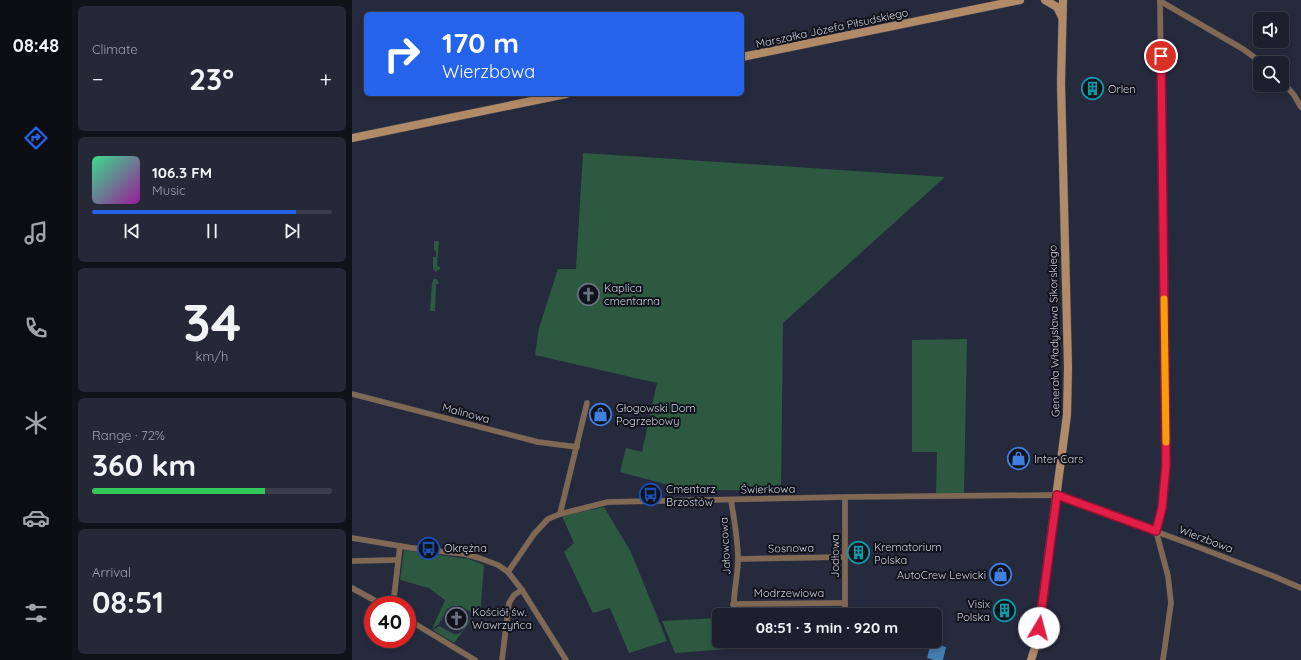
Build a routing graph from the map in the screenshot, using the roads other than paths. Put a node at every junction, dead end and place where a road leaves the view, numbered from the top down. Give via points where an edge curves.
1 (1020, 0) edge
2 (1045, 0) edge
3 (1063, 0) edge
4 (1160, 0) edge
5 (1062, 17) junction
6 (744, 57) edge
7 (1253, 57) edge
8 (1289, 90) edge
9 (556, 96) edge
10 (1301, 107) edge
11 (352, 138) edge
12 (352, 394) edge
13 (587, 403) dead end
14 (577, 447) junction
15 (1057, 495) junction
16 (845, 497) junction
17 (731, 500) junction
18 (560, 514) junction
19 (1156, 531) junction
20 (352, 538) edge
21 (400, 546) junction
22 (845, 557) junction
23 (738, 559) junction
24 (398, 560) junction
25 (352, 561) edge
26 (508, 572) junction
27 (352, 588) edge
28 (1301, 588) edge
29 (522, 590) junction
30 (367, 596) edge
31 (394, 596) edge
32 (845, 603) junction
33 (733, 604) junction
34 (733, 608) edge
35 (845, 608) edge
36 (416, 624) edge
37 (475, 660) edge
38 (502, 660) edge
39 (566, 660) edge
40 (1031, 660) edge
41 (1163, 660) edge

1 - 6 street, Marszałka Józefa Piłsudskiego
2 - 5 street via 1057,8
3 - 5 street, Generała Władysława Sikorskiego
4 - 7 street
4 - 19 street via 1166,465 1162,508
5 - 15 street, Generała Władysława Sikorskiego via 1061,83 1068,367 1067,416
8 - 10 street
9 - 11 street
12 - 14 street, Malinowa via 538,442
13 - 14 street
14 - 18 street
15 - 16 street, Świerkowa
15 - 19 street, Wierzbowa
15 - 40 street, Generała Władysława Sikorskiego via 1037,641
16 - 17 street, Świerkowa
16 - 22 street, Jodłowa
17 - 18 street, Świerkowa via 608,502
17 - 23 street, Jałowcowa
18 - 26 street, Świerkowa via 548,518 540,526
19 - 28 street, Wierzbowa
19 - 41 street via 1168,576 1171,603
20 - 21 street
21 - 24 street
21 - 26 street via 465,554 498,565
22 - 23 street, Sosnowa
22 - 32 street, Jodłowa
23 - 33 street, Jałowcowa
24 - 25 street
24 - 31 street
26 - 29 street
27 - 30 street
29 - 38 street via 508,603
29 - 39 street
32 - 33 street, Modrzewiowa
32 - 35 street, Jodłowa
33 - 34 street, Jałowcowa
36 - 37 street

